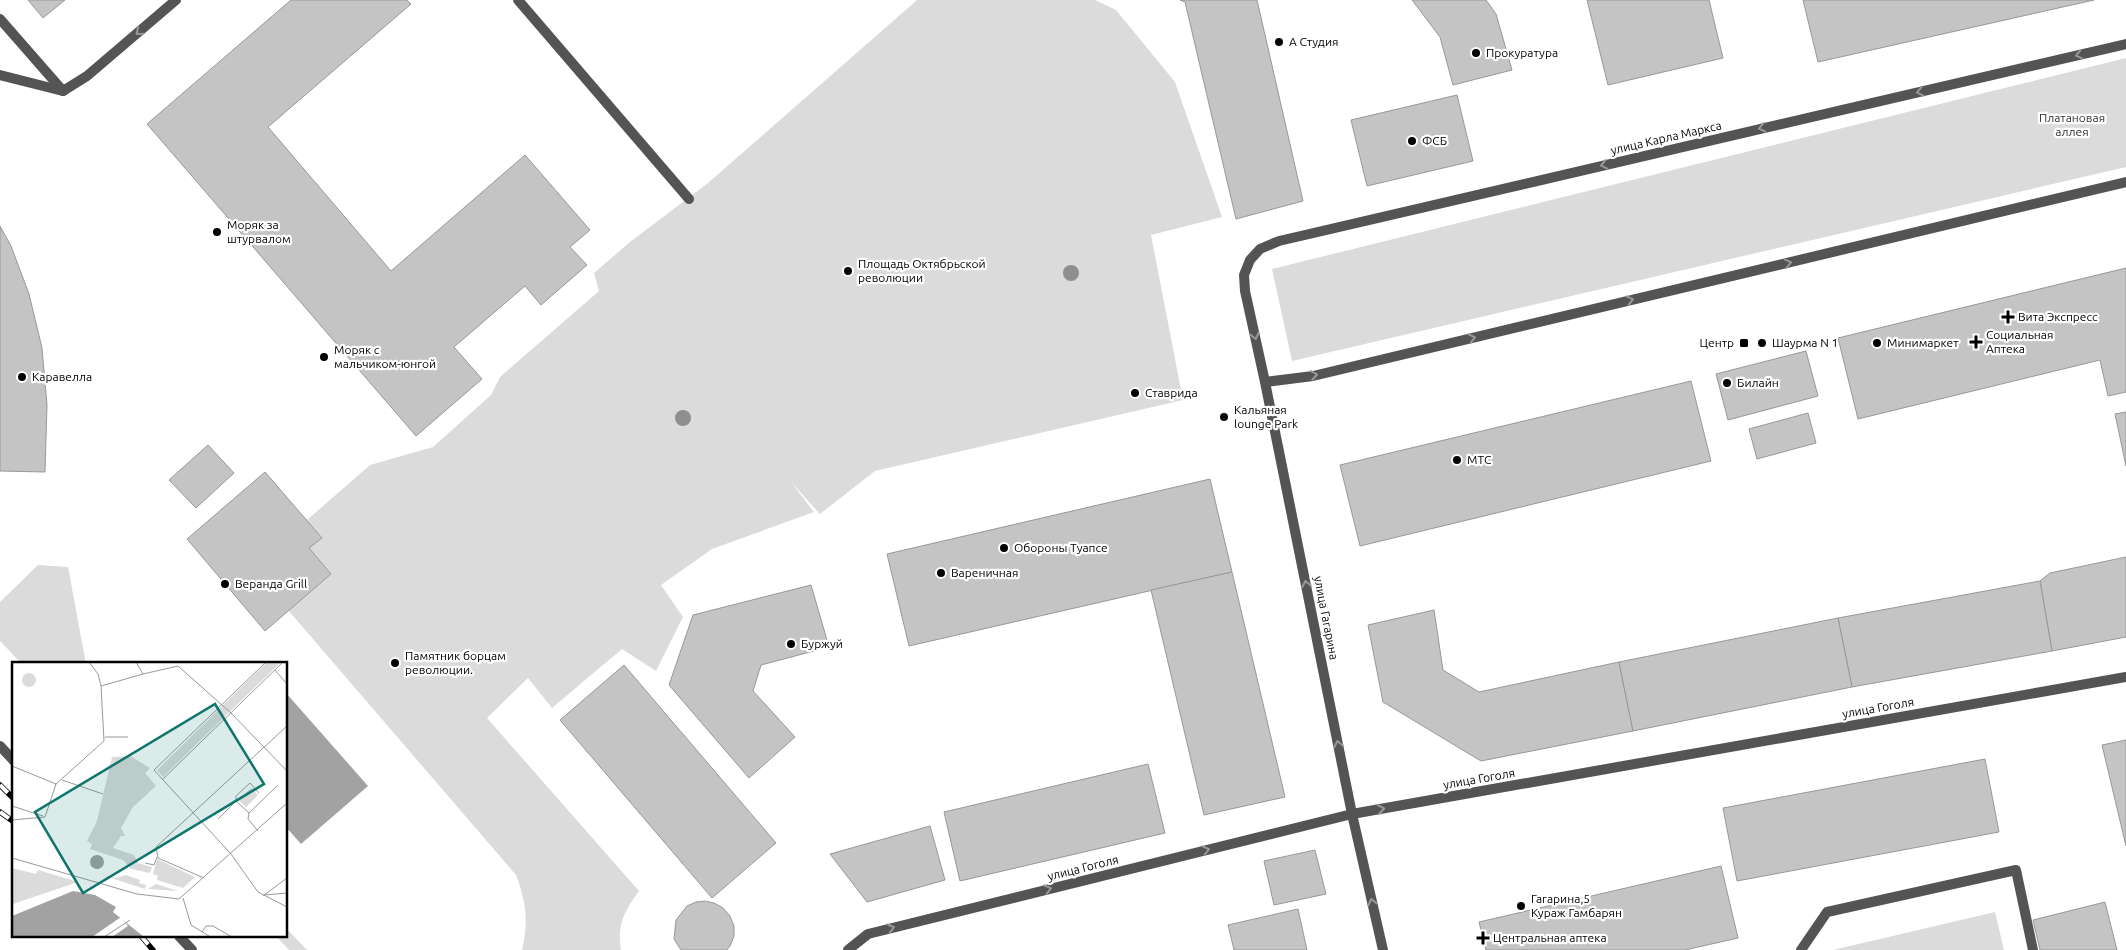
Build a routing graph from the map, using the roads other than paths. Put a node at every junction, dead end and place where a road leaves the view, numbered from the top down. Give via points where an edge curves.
1 (176, 0) edge
2 (518, 0) edge
3 (0, 19) edge
4 (2126, 44) edge
5 (0, 75) edge
6 (63, 91) junction
7 (2126, 182) edge
8 (689, 199) dead end
9 (1244, 291) joint
10 (1266, 382) junction
11 (2126, 677) edge
12 (0, 746) edge
13 (12, 759) edge
14 (1352, 814) junction
15 (181, 938) edge
16 (192, 950) edge
17 (848, 950) edge
18 (1383, 950) edge
19 (1801, 950) edge
20 (2033, 950) edge

1 -> 6 street via 87,76
2 - 8 street
3 - 6 street
4 -> 9 street, улица Карла Маркса via 1279,241 1260,249 1250,260 1244,275
5 - 6 street
10 -> 7 street via 1314,376
9 -> 10 street, улица Гагарина
14 -> 10 street, улица Гагарина
14 -> 11 street, улица Гоголя
12 - 13 street
17 -> 14 street, улица Гоголя via 868,934
18 -> 14 street, улица Гагарина
15 - 16 street
19 - 20 street via 1827,912 2016,870

